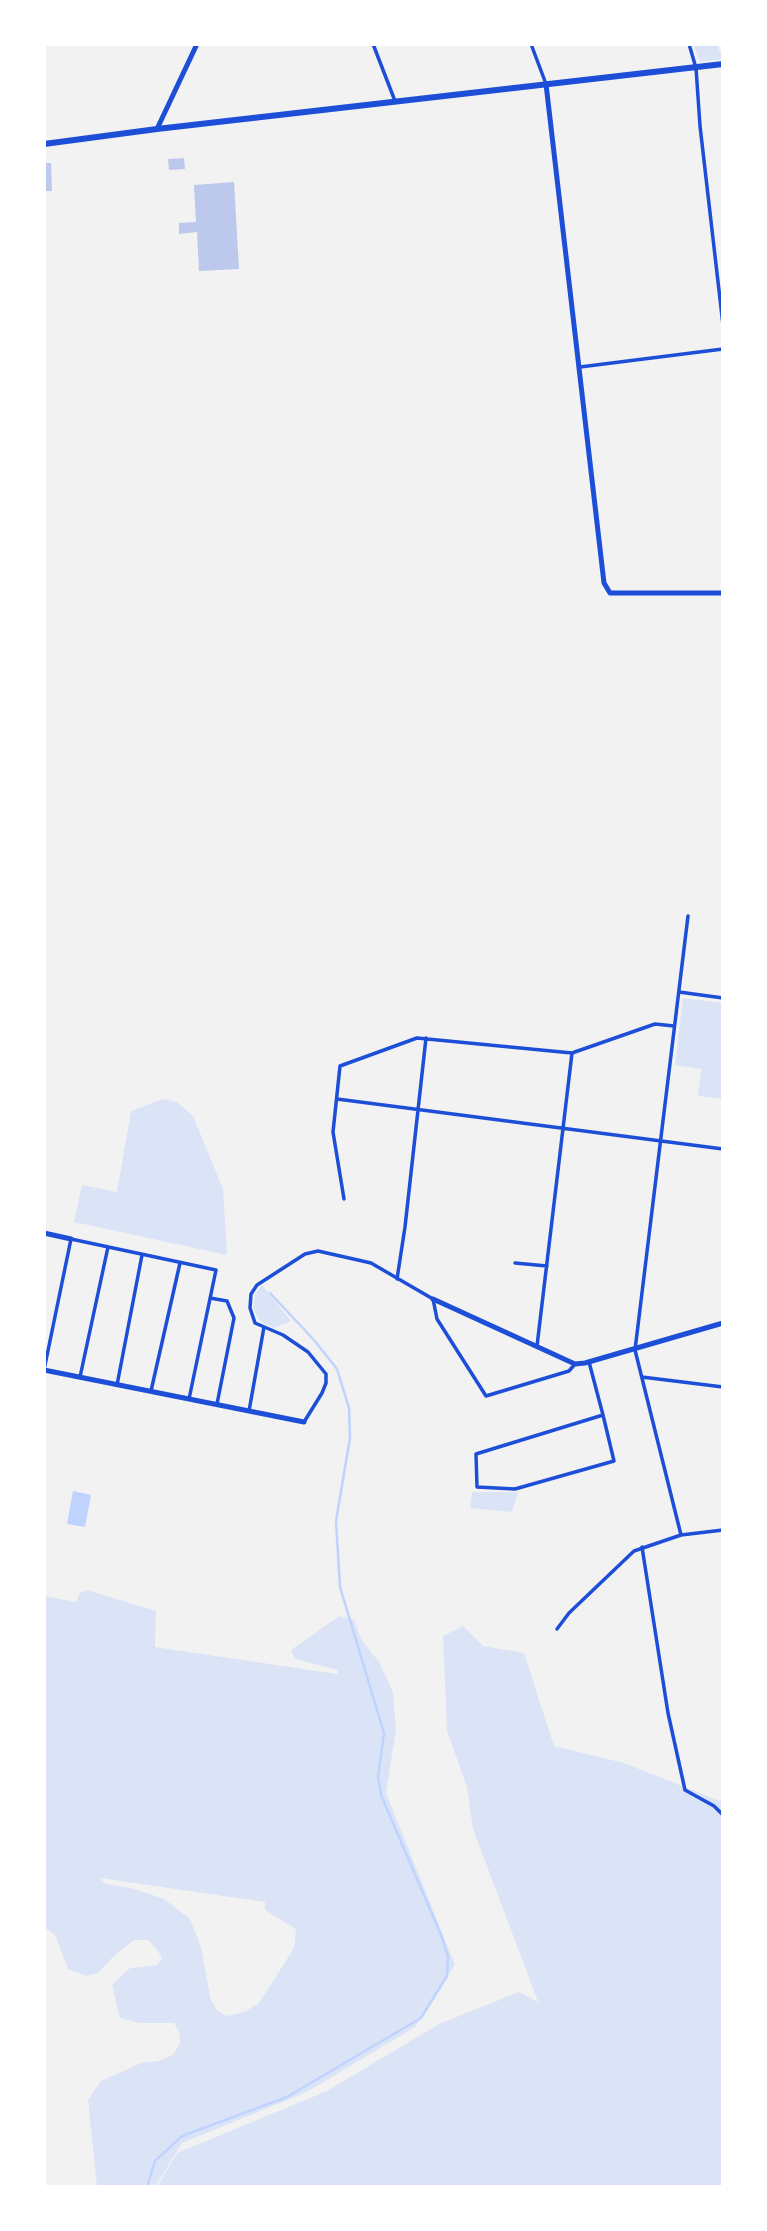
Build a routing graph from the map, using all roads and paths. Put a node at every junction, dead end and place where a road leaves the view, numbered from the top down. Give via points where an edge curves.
1 (197, 44) edge
2 (373, 44) edge
3 (531, 44) edge
4 (689, 44) edge
5 (723, 64) edge
6 (696, 68) junction
7 (546, 85) junction
8 (395, 102) junction
9 (157, 129) junction
10 (44, 144) edge
11 (722, 312) edge
12 (723, 325) edge
13 (723, 349) edge
14 (580, 367) junction
15 (723, 593) edge
16 (688, 916) dead end
17 (679, 992) junction
18 (723, 998) edge
19 (674, 1026) junction
20 (426, 1038) junction
21 (572, 1053) junction
22 (336, 1099) junction
23 (417, 1110) junction
24 (564, 1129) junction
25 (660, 1141) junction
26 (723, 1149) edge
27 (344, 1199) dead end
28 (44, 1233) edge
29 (71, 1239) junction
30 (108, 1247) junction
31 (142, 1255) junction
32 (180, 1263) junction
33 (515, 1263) dead end
34 (547, 1266) junction
35 (397, 1279) junction
36 (210, 1297) junction
37 (433, 1299) junction
38 (723, 1323) edge
39 (264, 1327) junction
40 (537, 1346) junction
41 (635, 1349) junction
42 (589, 1362) junction
43 (575, 1364) junction
44 (44, 1370) edge
45 (80, 1377) junction
46 (642, 1377) junction
47 (117, 1385) junction
48 (723, 1387) edge
49 (151, 1391) junction
50 (189, 1399) junction
51 (217, 1405) junction
52 (249, 1411) junction
53 (603, 1415) junction
54 (304, 1422) joint
55 (723, 1530) edge
56 (681, 1535) junction
57 (642, 1547) junction
58 (556, 1629) dead end
59 (723, 1815) edge

1 - 9 street
2 - 8 street
3 - 7 street
4 - 6 street
5 - 6 main road
6 - 7 main road
6 - 11 street
7 - 8 main road
7 - 14 street
8 - 9 main road
9 - 10 main road
11 - 12 street
13 - 14 street
14 - 15 street via 604,583 610,593
16 - 17 street
17 - 18 street
17 - 19 street
19 - 21 street via 655,1024
19 - 25 street
20 - 21 street
20 - 22 street via 340,1066
20 - 23 street
21 - 24 street
22 - 23 street
22 - 27 street via 333,1132
23 - 24 street
23 - 35 street
24 - 25 street
24 - 34 street
25 - 26 street
25 - 41 street
28 - 29 street
29 - 30 street
29 - 44 street
30 - 31 street
30 - 45 street
31 - 32 street
31 - 47 street
32 - 36 street via 216,1270
32 - 49 street
33 - 34 street
34 - 40 street
35 - 37 street
35 - 39 street via 371,1263 332,1252 305,1254 265,1279 251,1294 250,1308 256,1323
36 - 50 street
36 - 51 street via 227,1301 234,1318
37 - 40 street
37 - 43 street via 437,1319 486,1396 569,1371
38 - 41 street
39 - 52 street
39 - 54 street via 308,1352 326,1374 322,1394
40 - 43 street
41 - 42 street
41 - 46 street
42 - 43 street
42 - 53 street
44 - 45 street
45 - 47 street
46 - 48 street
46 - 56 street
47 - 49 street
49 - 50 street
50 - 51 street
51 - 52 street
52 - 54 street
53 - 53 street via 476,1454 477,1487 515,1489 614,1461
55 - 56 street
56 - 57 street
57 - 58 street
57 - 59 street via 685,1790

